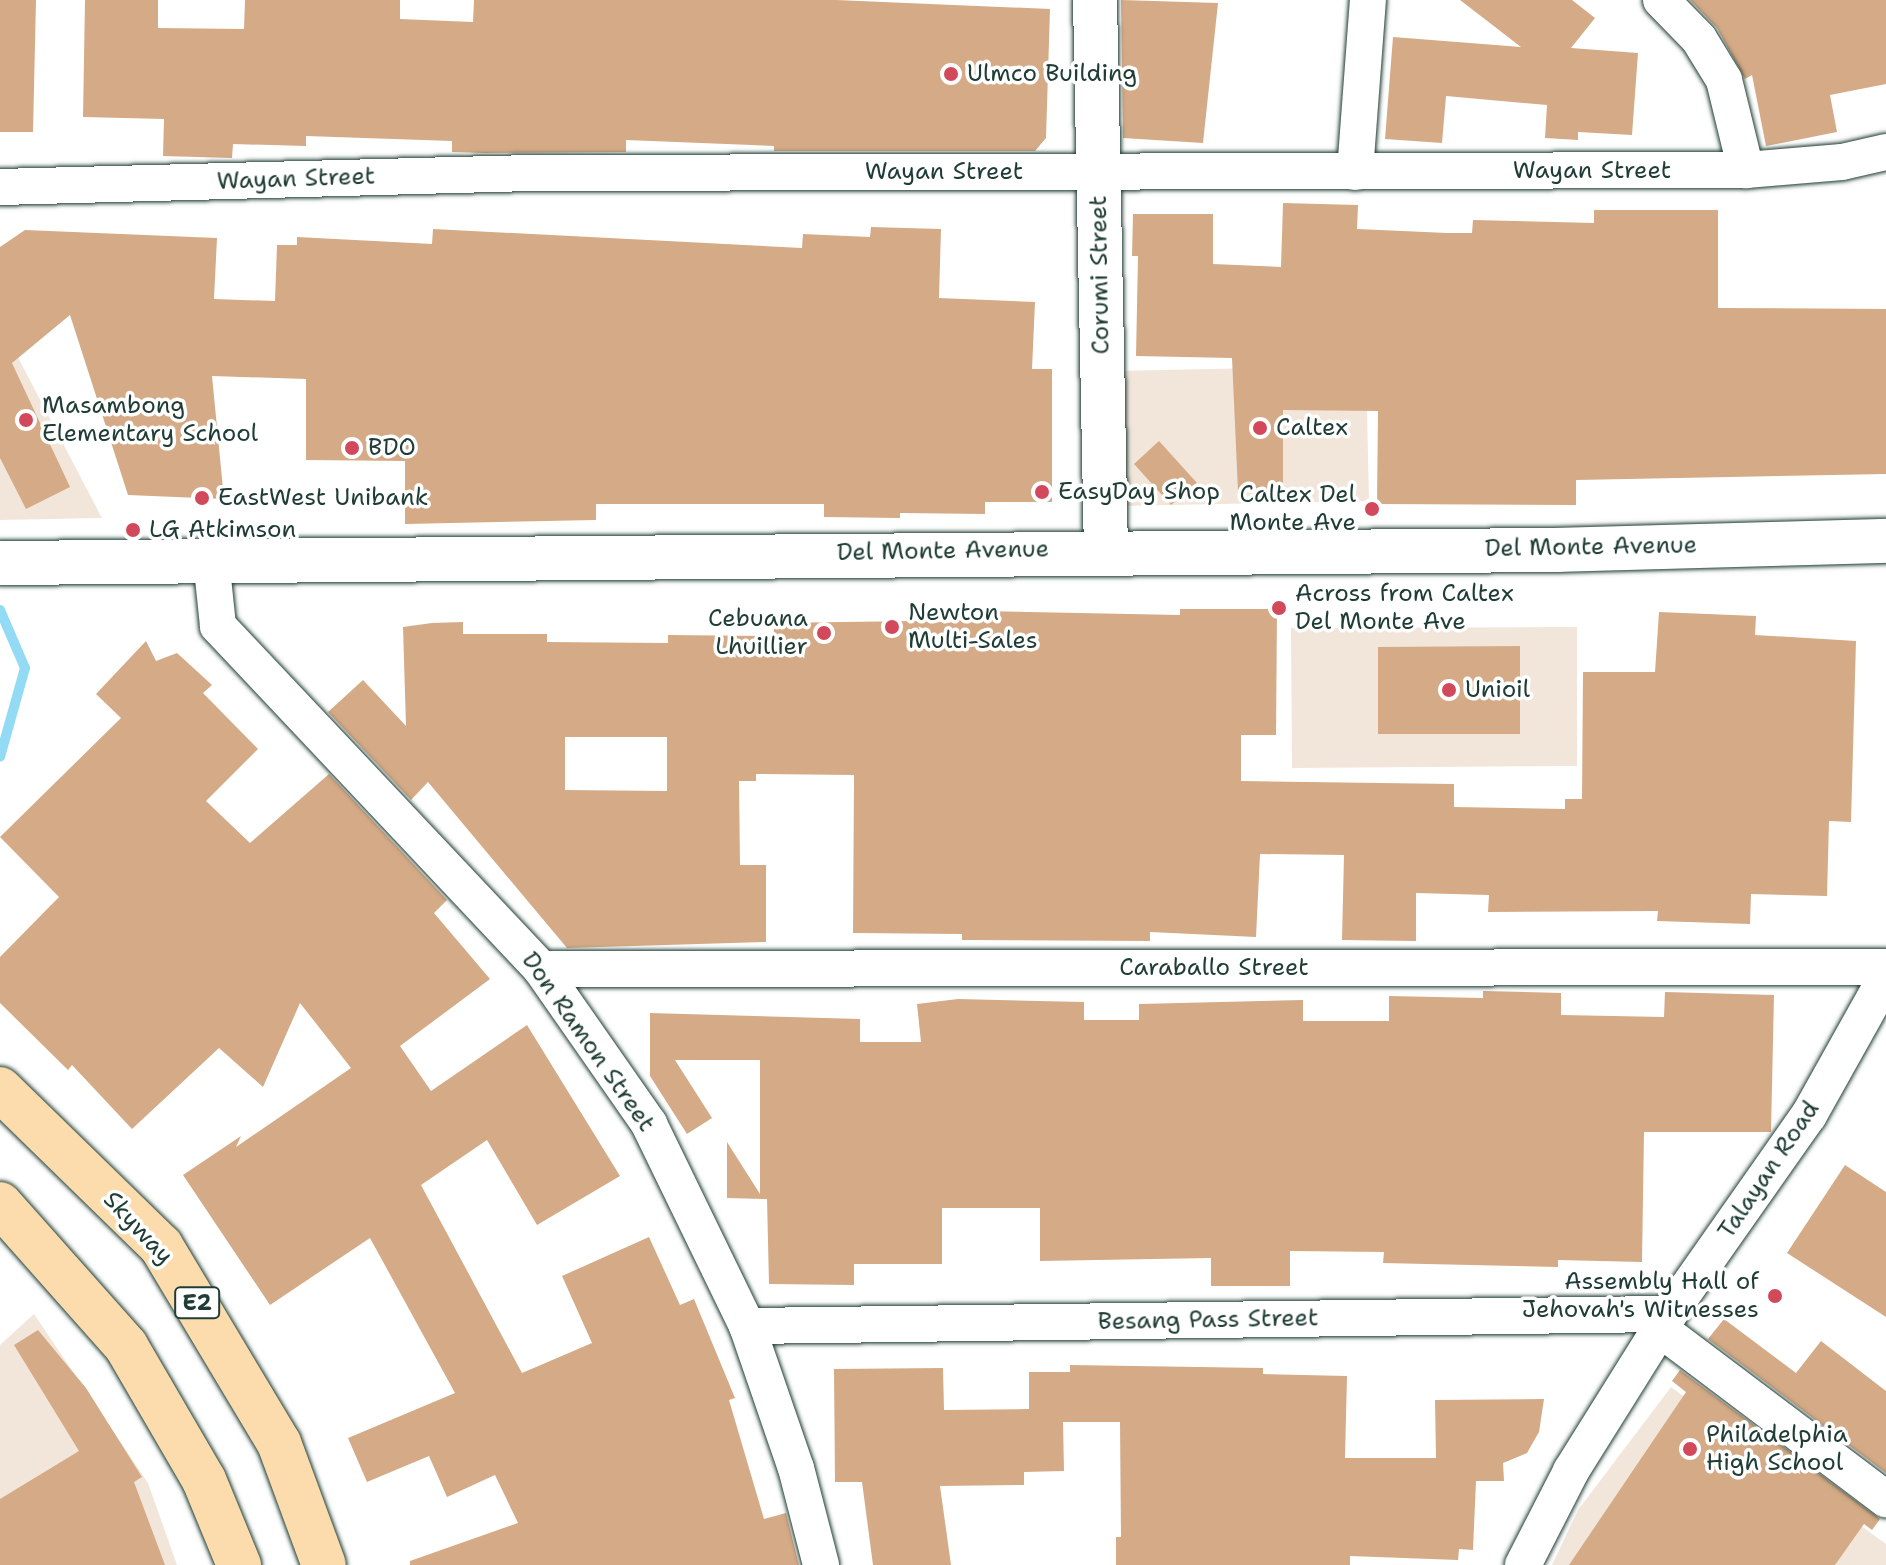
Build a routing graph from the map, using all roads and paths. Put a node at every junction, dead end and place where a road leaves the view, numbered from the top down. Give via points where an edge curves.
1 (1095, 0) edge
2 (1368, 0) edge
3 (1661, 0) edge
4 (1886, 152) edge
5 (1746, 170) junction
6 (1098, 172) junction
7 (1355, 172) junction
8 (0, 187) edge
9 (1886, 541) edge
10 (1106, 551) junction
11 (211, 559) junction
12 (21, 563) edge
13 (1886, 967) edge
14 (541, 969) junction
15 (1886, 977) edge
16 (0, 1089) edge
17 (0, 1204) edge
18 (1665, 1322) junction
19 (747, 1326) junction
20 (1886, 1499) edge
21 (239, 1565) edge
22 (324, 1565) edge
23 (821, 1565) edge
24 (1523, 1565) edge

1 - 6 main road, Corumi Street
2 - 7 street
3 - 5 street via 1699,39 1724,80
4 - 5 street, Wayan Street via 1842,162
5 - 7 street, Wayan Street
6 - 7 street, Wayan Street
6 - 8 street, Wayan Street via 531,173
6 - 10 main road, Corumi Street
9 - 10 main road, Del Monte Avenue via 1558,550
10 - 11 main road, Del Monte Avenue
11 - 12 main road, Del Monte Avenue
11 - 14 street, Don Ramon Street via 218,626
13 - 14 street, Caraballo Street
14 - 19 street, Don Ramon Street via 649,1124
15 - 18 street, Talayan Road via 1809,1115
16 - 22 highway, Skyway / E2 via 161,1246 279,1443
17 - 21 highway via 126,1346 204,1480
18 - 19 street, Besang Pass Street
18 - 20 street
18 - 24 street, Talayan Road via 1571,1471
19 - 23 street, Don Ramon Street via 796,1468

